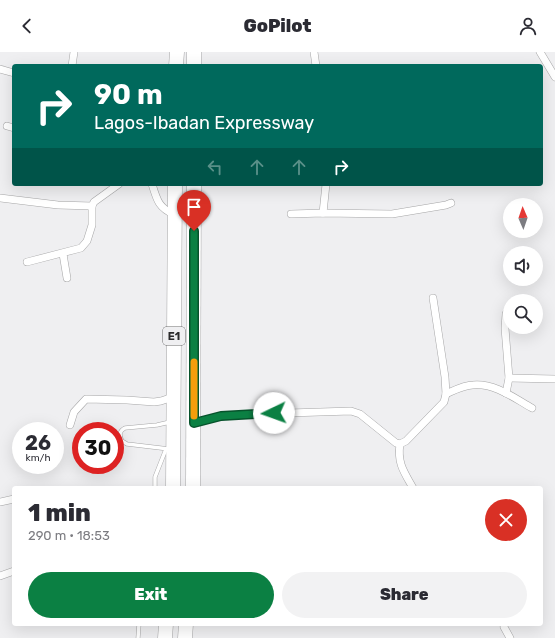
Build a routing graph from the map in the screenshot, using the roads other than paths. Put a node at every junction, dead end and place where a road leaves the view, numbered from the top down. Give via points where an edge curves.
1 (74, 52) edge
2 (177, 52) edge
3 (194, 52) edge
4 (314, 52) edge
5 (540, 52) edge
6 (72, 64) edge
7 (176, 64) edge
8 (194, 64) edge
9 (316, 64) edge
10 (0, 70) edge
11 (12, 73) edge
12 (555, 77) edge
13 (116, 186) edge
14 (153, 186) edge
15 (175, 186) edge
16 (194, 186) edge
17 (326, 186) edge
18 (0, 198) edge
19 (451, 202) dead end
20 (92, 206) junction
21 (323, 213) junction
22 (290, 214) dead end
23 (175, 215) junction
24 (63, 254) junction
25 (27, 262) dead end
26 (67, 278) dead end
27 (433, 298) dead end
28 (505, 334) edge
29 (509, 378) junction
30 (555, 380) edge
31 (506, 393) junction
32 (446, 394) junction
33 (173, 397) junction
34 (532, 408) dead end
35 (173, 421) junction
36 (194, 423) junction
37 (70, 425) dead end
38 (400, 444) junction
39 (170, 449) junction
40 (155, 486) edge
41 (173, 486) edge
42 (193, 486) edge
43 (413, 486) edge
44 (12, 499) edge
45 (0, 502) edge
46 (12, 572) edge
47 (0, 576) edge
48 (140, 626) edge
49 (166, 626) edge
50 (186, 626) edge
51 (504, 627) dead end
52 (138, 638) edge
53 (165, 638) edge
54 (185, 638) edge
55 (510, 638) edge

1 - 6 street
2 - 7 highway
3 - 8 highway
4 - 9 street
5 - 12 street
10 - 11 street
13 - 20 street
14 - 23 street via 160,204 166,211
15 - 23 highway, E1
16 - 36 highway, E1
17 - 21 street
18 - 20 street
19 - 21 street via 392,214
20 - 24 street via 92,225 87,241 81,248
21 - 22 street
23 - 33 highway, E1
24 - 25 street
24 - 26 street
27 - 32 street
28 - 29 street
29 - 30 street
29 - 31 street
31 - 32 street via 474,385
31 - 34 street
32 - 38 street via 444,402
33 - 35 highway, E1
33 - 37 street via 154,402 86,399 74,412
35 - 39 highway, E1
35 - 39 lane via 125,428 120,433 122,441 127,444
36 - 38 street via 221,416 351,411 360,414
36 - 42 highway, E1
38 - 43 street via 400,464
39 - 40 lane via 155,477
39 - 41 highway, E1
44 - 45 street
46 - 47 street
48 - 52 lane
49 - 53 highway
50 - 54 highway
51 - 55 street

